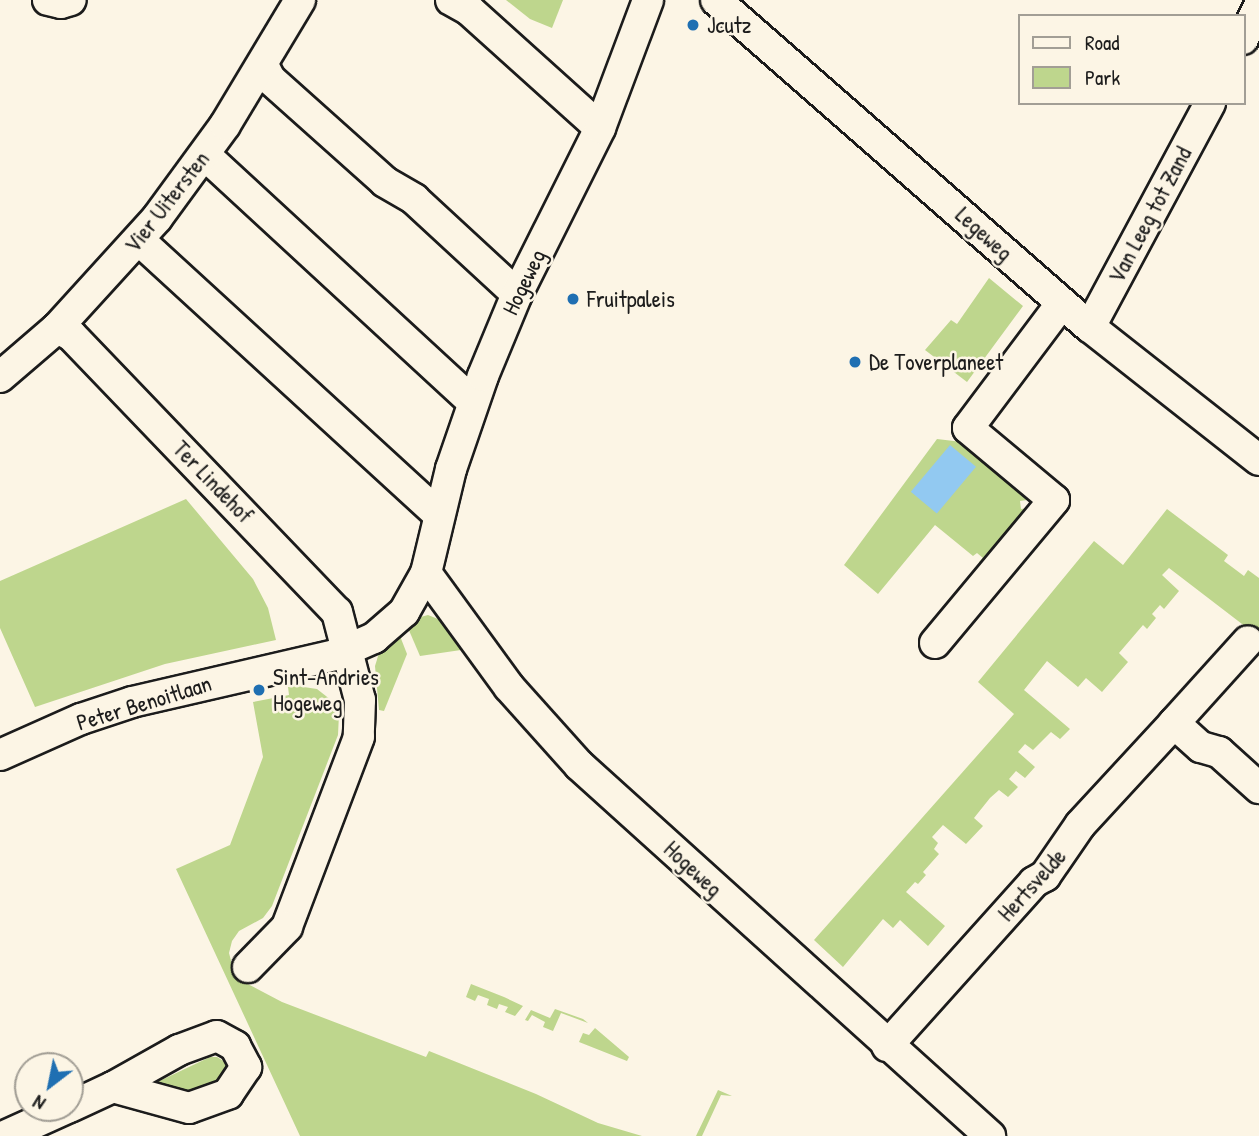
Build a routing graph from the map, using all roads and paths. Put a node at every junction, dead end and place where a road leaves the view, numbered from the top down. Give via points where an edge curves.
1 (48, 0) edge
2 (71, 0) edge
3 (300, 0) edge
4 (451, 0) edge
5 (648, 0) edge
6 (716, 0) edge
7 (1259, 6) edge
8 (1245, 35) edge
9 (263, 65) junction
10 (1209, 105) edge
11 (600, 128) junction
12 (205, 155) junction
13 (139, 240) junction
14 (517, 294) junction
15 (1062, 303) junction
16 (1090, 327) junction
17 (57, 328) junction
18 (0, 377) edge
19 (473, 402) junction
20 (1259, 460) edge
21 (439, 515) junction
22 (426, 573) junction
23 (1248, 640) dead end
24 (935, 643) dead end
25 (348, 651) junction
26 (292, 666) joint
27 (1174, 723) junction
28 (0, 755) edge
29 (1259, 788) edge
30 (248, 967) dead end
31 (887, 1046) junction
32 (113, 1087) dead end
33 (84, 1100) edge
34 (35, 1122) edge
35 (974, 1131) edge
36 (5, 1136) edge

1 - 2 street
3 - 9 street, Vier Uitersten
4 - 11 street via 469,10
5 - 11 street, Hogeweg
6 - 15 street, Legeweg
7 - 8 street
9 - 12 street, Vier Uitersten
9 - 14 street via 270,79 385,182 414,199
10 - 16 street, Van Leeg tot Zand
11 - 14 street, Hogeweg
12 - 13 street, Vier Uitersten
12 - 19 street
13 - 17 street, Vier Uitersten
13 - 21 street
14 - 19 street, Hogeweg
15 - 16 street, Legeweg
15 - 24 street via 968,428 1054,500
16 - 20 street, Legeweg
17 - 18 street, Vier Uitersten
17 - 25 street, Ter Lindehof via 71,335 332,605
19 - 21 street, Hogeweg
21 - 22 street, Hogeweg
22 - 25 street, Hogeweg via 411,604 395,622
22 - 31 street, Hogeweg via 509,687 557,743
23 - 27 street, Hertsvelde
25 - 26 street, Hogeweg
25 - 30 street via 362,714 359,737 287,928
26 - 28 street, Peter Benoitlaan via 132,702
27 - 29 street via 1201,747 1219,752
27 - 31 street, Hertsvelde via 1080,825 1045,876 1034,882
31 - 35 street, Hogeweg
32 - 33 street
34 - 36 street

